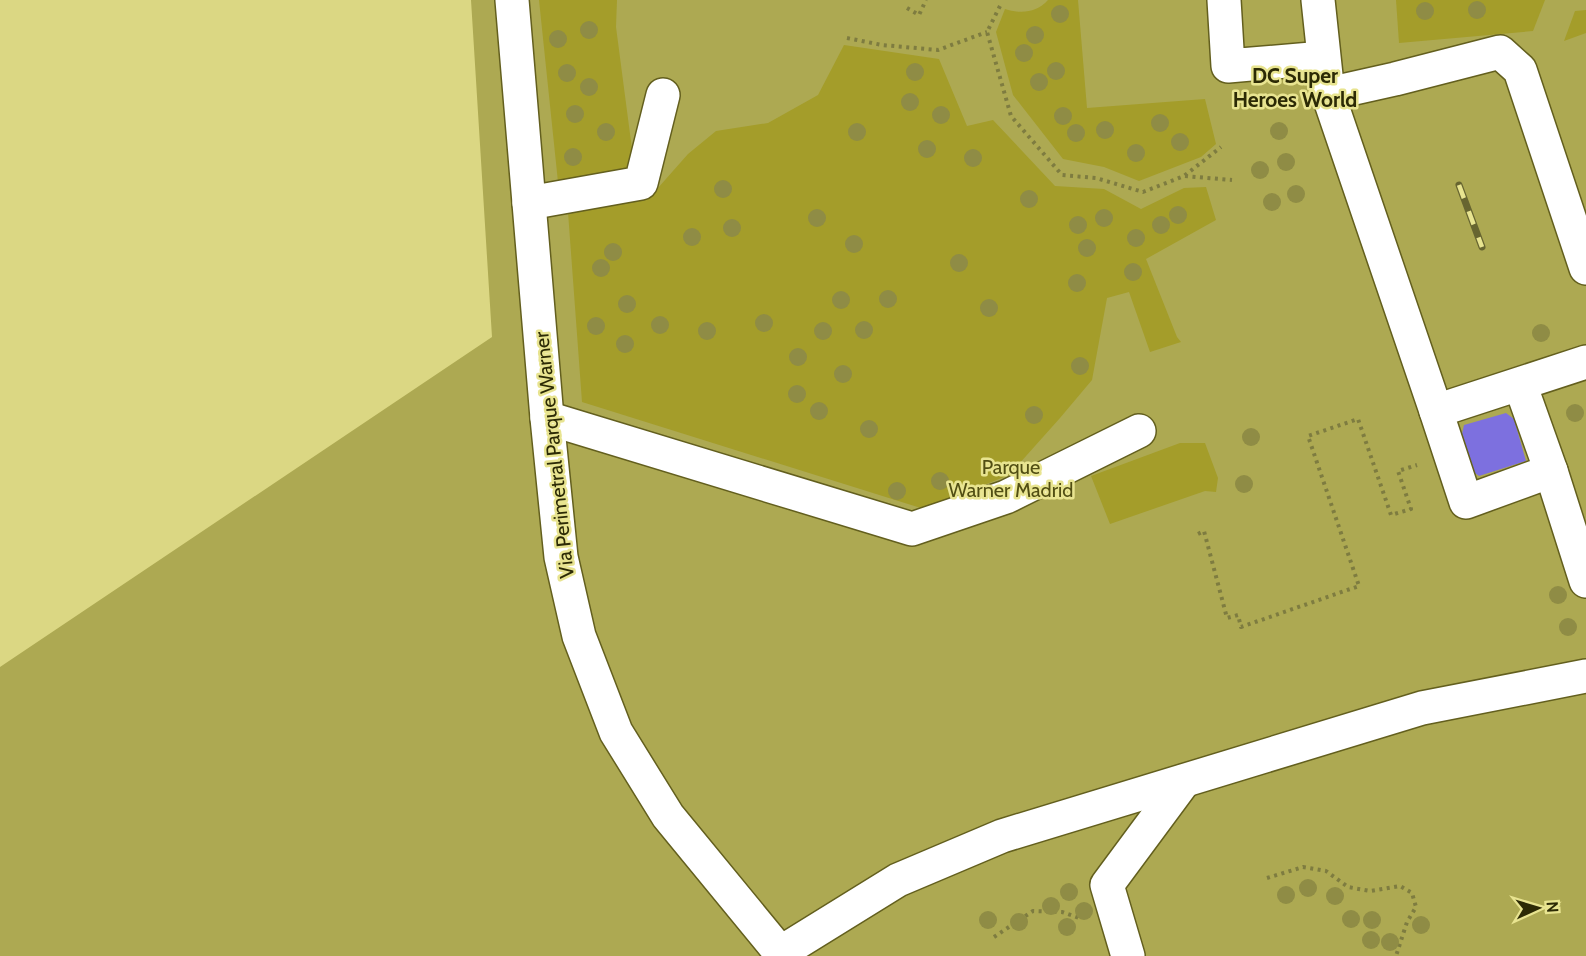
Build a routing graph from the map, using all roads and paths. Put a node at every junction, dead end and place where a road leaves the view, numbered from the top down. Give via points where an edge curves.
1 (512, 0) edge
2 (926, 0) edge
3 (1224, 0) edge
4 (1318, 0) edge
5 (1000, 6) dead end
6 (907, 8) dead end
7 (987, 32) junction
8 (847, 38) dead end
9 (1323, 58) junction
10 (1328, 94) junction
11 (663, 95) dead end
12 (1221, 147) dead end
13 (1184, 176) junction
14 (1232, 180) dead end
15 (529, 203) junction
16 (1586, 268) edge
17 (1586, 362) edge
18 (1520, 384) junction
19 (1436, 411) junction
20 (547, 418) junction
21 (1139, 431) dead end
22 (1450, 454) junction
23 (1551, 471) junction
24 (1198, 534) dead end
25 (1586, 580) edge
26 (1586, 676) edge
27 (1184, 781) junction
28 (1267, 878) dead end
29 (1083, 920) dead end
30 (994, 938) dead end
31 (781, 955) edge
32 (1128, 956) edge
33 (1396, 956) edge

1 - 15 street, Via Perimetral Parque Warner
2 - 6 path via 919,15
3 - 9 street via 1228,66
4 - 9 street
5 - 7 path
7 - 8 path via 938,50
7 - 13 path via 1011,116 1062,175 1096,178 1143,192
9 - 10 street
10 - 16 street via 1500,52 1520,70
10 - 19 street
11 - 15 street via 641,183
12 - 13 path
13 - 14 path
15 - 20 street, Via Perimetral Parque Warner
17 - 18 street
18 - 19 street
18 - 23 street
19 - 22 street
20 - 21 street via 912,529 1006,497
20 - 31 street, Via Perimetral Parque Warner via 561,557 579,636 616,732 668,816
22 - 23 street via 1466,502
22 - 24 path via 1398,471 1411,509 1391,515 1358,419 1308,436 1359,586 1241,627 1238,615 1227,618 1204,531
23 - 25 street
26 - 27 street via 1422,708
27 - 31 street via 1002,837 898,880
27 - 32 street via 1107,885
28 - 33 path via 1303,867 1326,871 1348,887 1370,891 1400,886 1412,894 1416,907
29 - 30 path via 1062,912 1033,911

